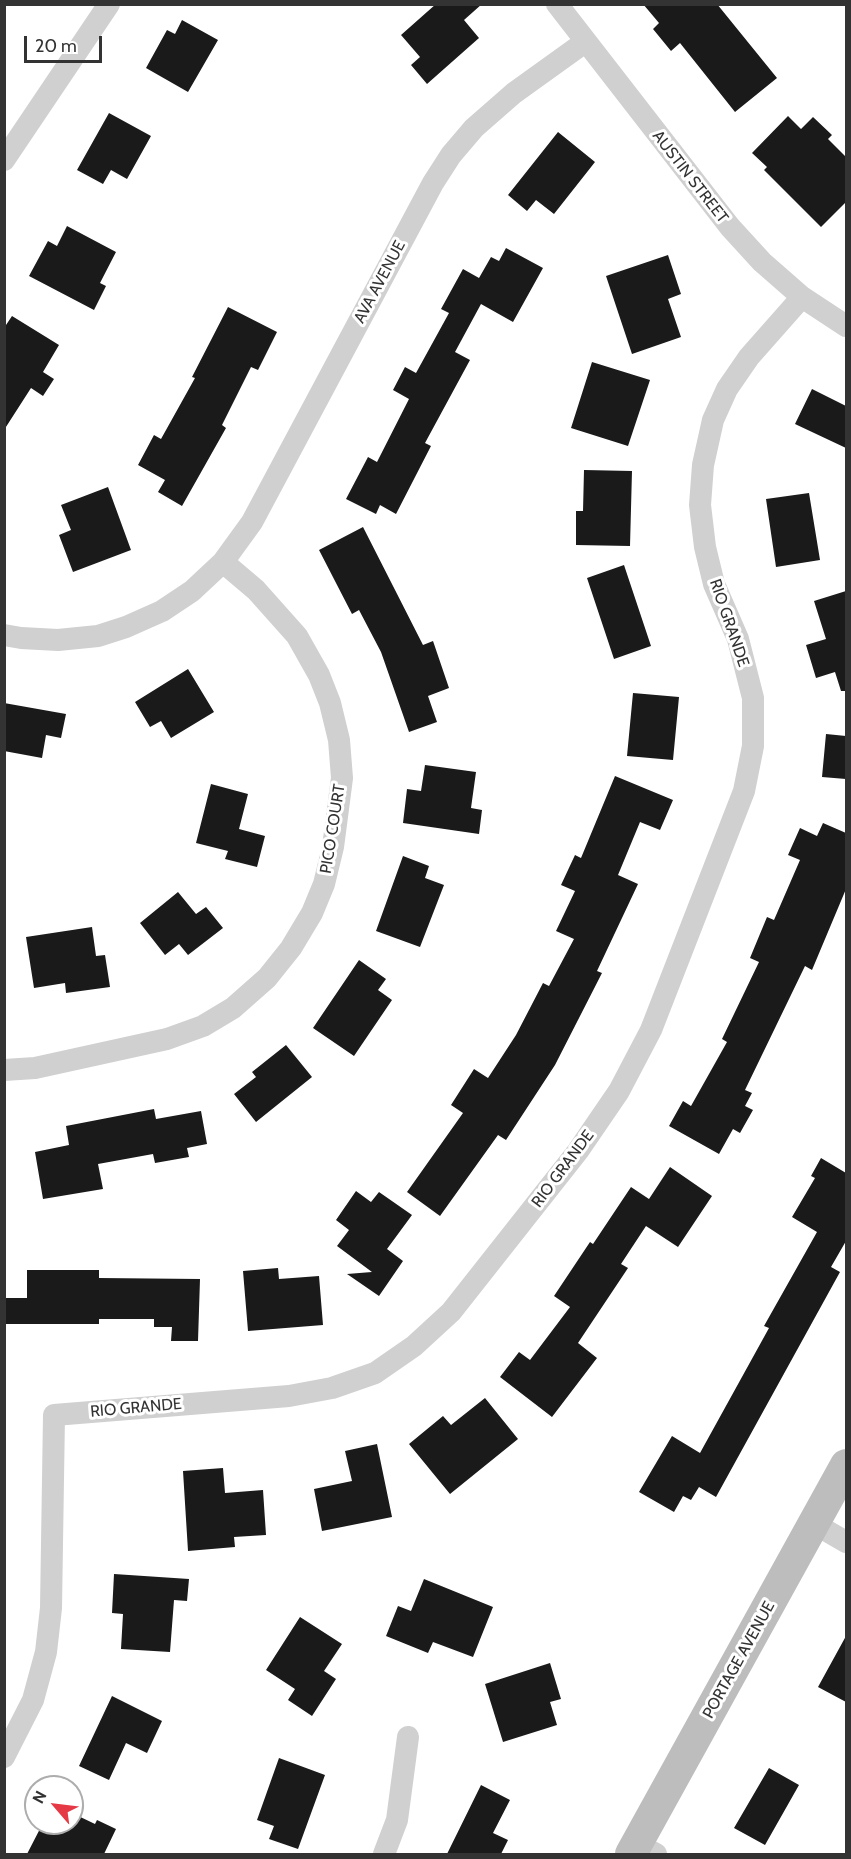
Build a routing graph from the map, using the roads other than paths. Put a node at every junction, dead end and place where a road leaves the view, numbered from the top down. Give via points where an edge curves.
1 (110, 4) edge
2 (557, 4) edge
3 (585, 42) junction
4 (4, 160) edge
5 (802, 297) junction
6 (846, 326) edge
7 (223, 562) junction
8 (4, 635) edge
9 (4, 1070) edge
10 (846, 1465) edge
11 (815, 1524) junction
12 (846, 1542) edge
13 (408, 1737) dead end
14 (4, 1757) edge
15 (642, 1851) edge
16 (384, 1854) edge

1 - 4 street
2 - 3 street, AUSTIN STREET
3 - 5 street, AUSTIN STREET via 730,227
3 - 7 street, AVA AVENUE via 514,93 474,128 451,155 252,522
5 - 6 street, AUSTIN STREET
5 - 14 street, RIO GRANDE via 749,357 727,389 710,431 700,505 705,547 714,584 738,639 753,698 753,746 744,791 651,1030 619,1091 578,1152 451,1312 414,1346 375,1373 332,1388 289,1396 54,1415 51,1608 46,1652 33,1700
7 - 8 street, AVA AVENUE via 170,606 126,627 98,636 58,640
7 - 9 street, PICO COURT via 256,590 297,636 330,703 339,740 342,778 333,848 312,913 267,978 233,1008 203,1026 167,1039 35,1068
10 - 11 street, PORTAGE AVENUE
11 - 12 street
11 - 15 street, PORTAGE AVENUE
13 - 16 street via 397,1820

